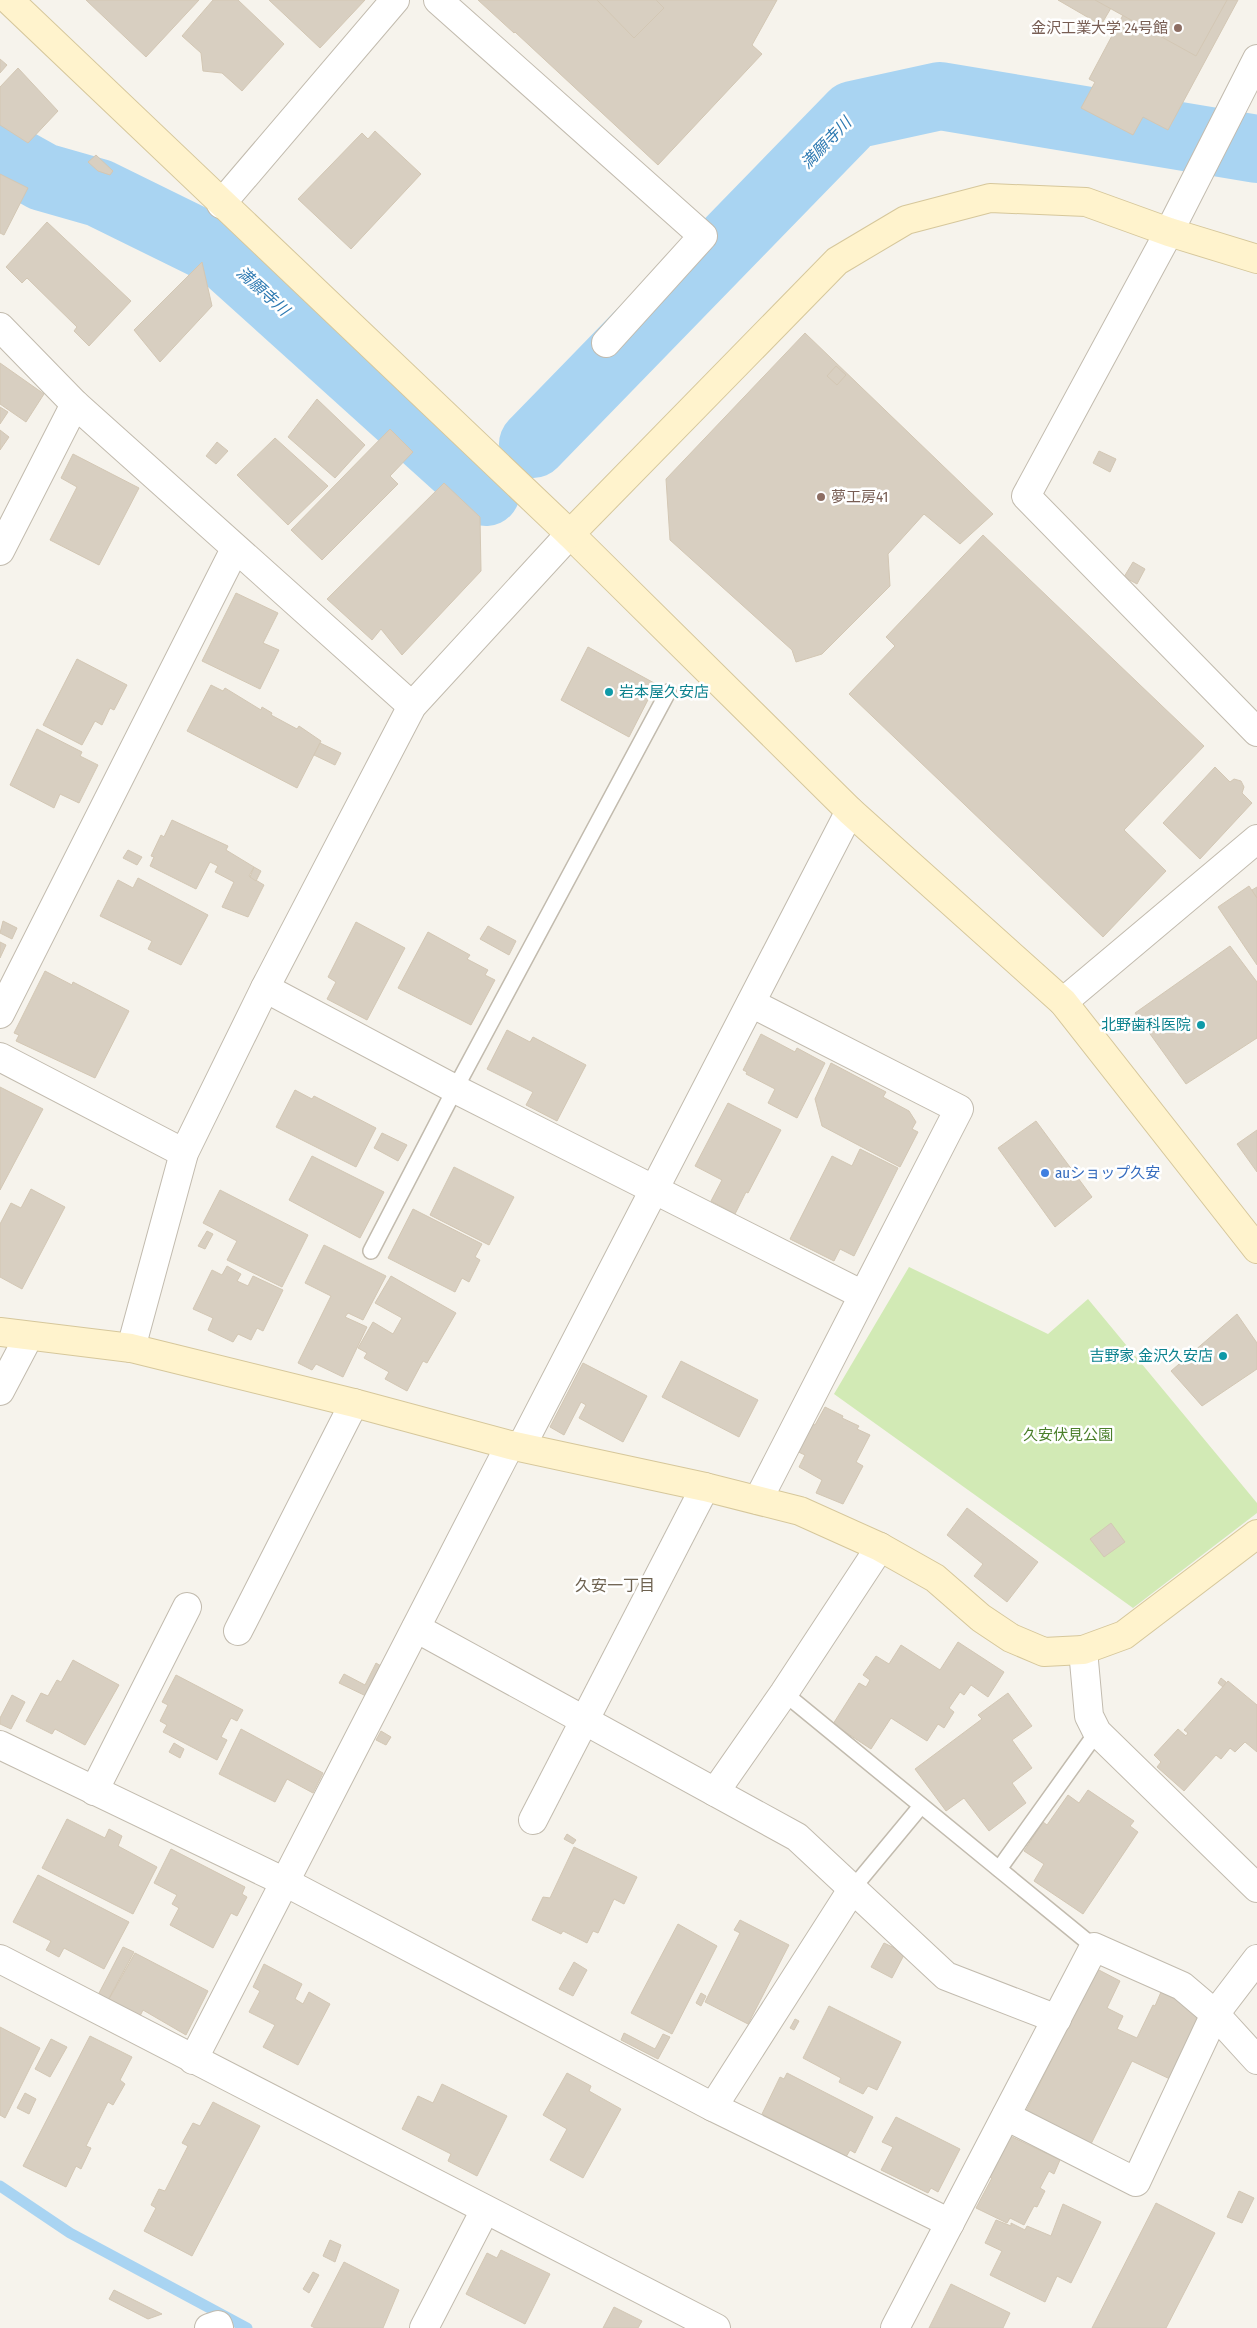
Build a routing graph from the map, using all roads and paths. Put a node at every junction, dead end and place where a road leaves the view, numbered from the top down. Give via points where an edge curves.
1 (9, 0) edge
2 (395, 0) edge
3 (438, 0) edge
4 (1257, 59) edge
5 (221, 204) junction
6 (1170, 232) junction
7 (1257, 259) edge
8 (0, 327) edge
9 (606, 343) dead end
10 (75, 404) junction
11 (570, 534) junction
12 (235, 549) junction
13 (0, 552) edge
14 (668, 692) dead end
15 (412, 706) junction
16 (1257, 732) edge
17 (850, 811) junction
18 (1257, 839) edge
19 (265, 988) junction
20 (1063, 1002) junction
21 (751, 1003) junction
22 (0, 1014) edge
23 (0, 1057) edge
24 (455, 1090) junction
25 (184, 1153) junction
26 (654, 1190) junction
27 (1257, 1250) edge
28 (371, 1251) dead end
29 (863, 1295) junction
30 (16, 1335) edge
31 (131, 1348) junction
32 (0, 1372) edge
33 (0, 1391) edge
34 (354, 1403) junction
35 (516, 1446) junction
36 (705, 1487) junction
37 (758, 1500) junction
38 (1257, 1534) edge
39 (880, 1547) junction
40 (187, 1607) dead end
41 (416, 1628) junction
42 (238, 1631) dead end
43 (1083, 1650) junction
44 (784, 1693) junction
45 (584, 1721) junction
46 (1097, 1732) junction
47 (0, 1745) edge
48 (94, 1791) junction
49 (716, 1792) junction
50 (921, 1806) junction
51 (533, 1820) dead end
52 (999, 1869) junction
53 (285, 1882) junction
54 (853, 1888) junction
55 (1257, 1888) edge
56 (1094, 1947) junction
57 (0, 1959) edge
58 (1257, 1959) edge
59 (1215, 2014) junction
60 (1057, 2019) junction
61 (193, 2060) junction
62 (1257, 2060) edge
63 (713, 2107) junction
64 (1006, 2116) junction
65 (485, 2210) junction
66 (950, 2224) junction
67 (209, 2328) edge
68 (219, 2328) edge
69 (424, 2328) edge
70 (716, 2328) edge
71 (895, 2328) edge

1 - 5 street
2 - 5 street
3 - 9 street via 703,236
4 - 6 street
5 - 11 street
6 - 7 street
6 - 11 street via 1076,201 990,198 906,220 837,261
6 - 16 street via 1026,496
8 - 10 street
10 - 12 street
10 - 13 street
11 - 15 street
11 - 17 street
12 - 15 street
12 - 22 street
14 - 24 lane
15 - 19 street
17 - 20 street
17 - 21 street
18 - 20 street
19 - 24 street
19 - 25 street
20 - 27 street
21 - 26 street
21 - 29 street via 959,1109
23 - 25 street
24 - 26 street
24 - 28 lane
25 - 31 street
26 - 29 street
26 - 35 street
29 - 37 street
30 - 31 street
30 - 32 street
30 - 33 street
31 - 34 street
34 - 35 street
34 - 42 street
35 - 36 street
35 - 41 street
36 - 37 street
36 - 45 street
37 - 39 street via 800,1511
38 - 43 street via 1124,1635
39 - 43 street via 935,1578 981,1618 1012,1638 1044,1652
39 - 44 street
40 - 48 street
41 - 45 street
41 - 53 street
43 - 46 street via 1089,1716
44 - 49 street
44 - 50 lane
45 - 49 street
45 - 51 street
46 - 52 lane
46 - 55 street
47 - 48 street
48 - 53 street
49 - 54 street via 797,1837
50 - 52 lane
50 - 54 lane
52 - 56 lane
53 - 61 street
53 - 63 street
54 - 60 street via 946,1976
54 - 63 street
56 - 59 street via 1182,1986
56 - 60 street
57 - 61 street
58 - 59 street
59 - 62 street
59 - 64 street via 1136,2182
60 - 64 street
61 - 65 street
63 - 66 street
64 - 66 street
65 - 69 street
65 - 70 street
66 - 71 street
67 - 68 street via 218,2325

